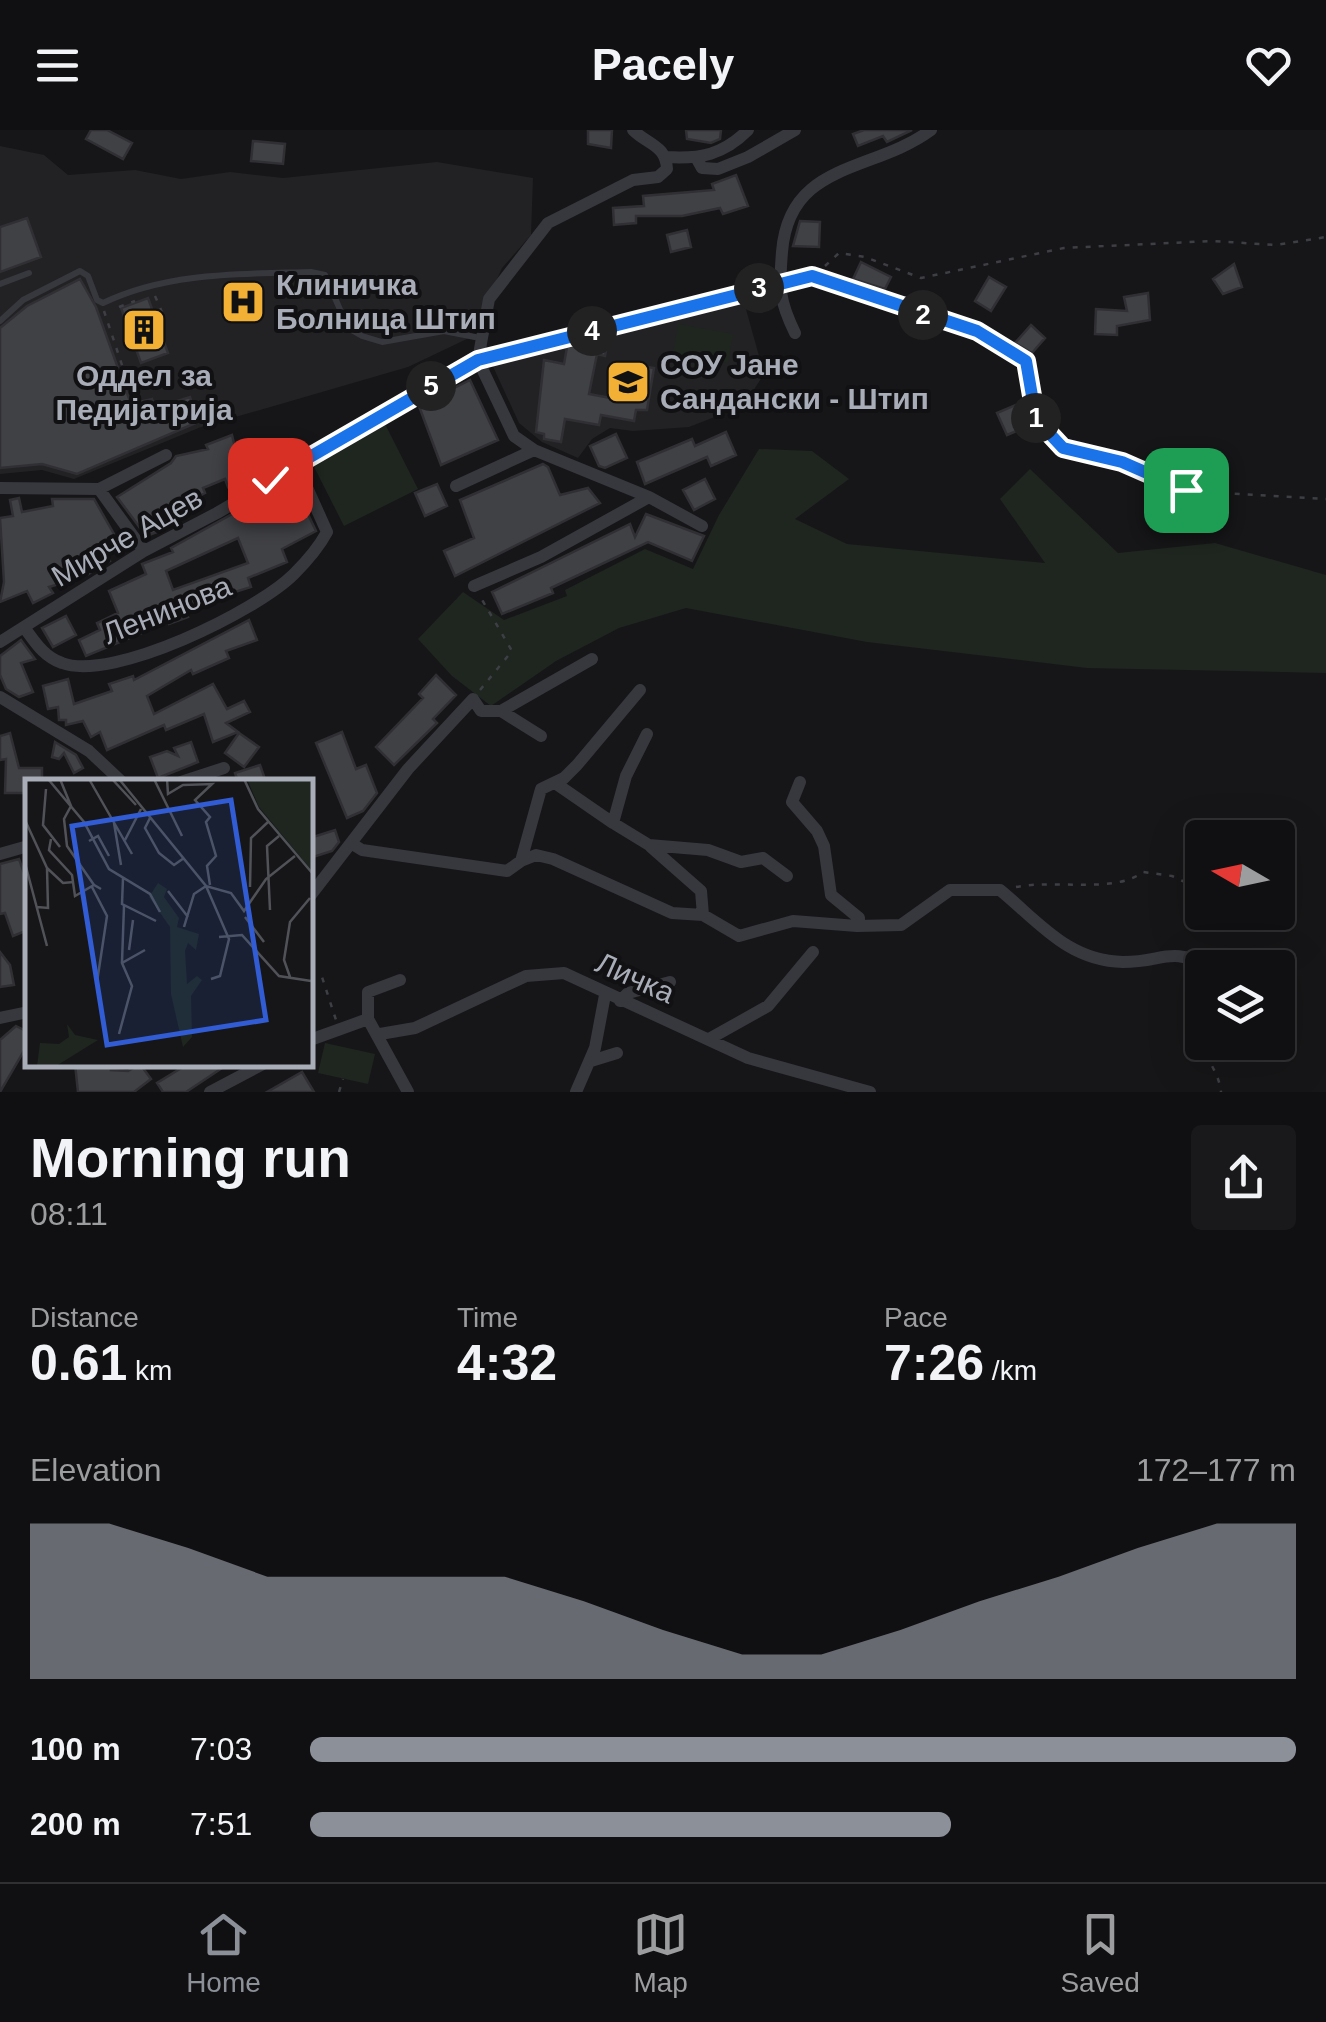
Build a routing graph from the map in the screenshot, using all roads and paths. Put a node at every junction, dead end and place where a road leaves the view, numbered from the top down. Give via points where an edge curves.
1 (633, 130) edge
2 (748, 130) edge
3 (795, 130) edge
4 (931, 130) edge
5 (666, 157) junction
6 (698, 159) junction
7 (1326, 237) edge
8 (29, 272) dead end
9 (812, 276) junction
10 (779, 282) junction
11 (0, 284) edge
12 (154, 294) dead end
13 (136, 301) dead end
14 (0, 321) edge
15 (157, 323) dead end
16 (795, 333) dead end
17 (480, 338) junction
18 (478, 360) junction
19 (148, 382) dead end
20 (1036, 419) joint
21 (534, 450) junction
22 (166, 456) dead end
23 (296, 464) junction
24 (456, 486) dead end
25 (0, 488) edge
26 (99, 489) junction
27 (648, 497) junction
28 (1326, 499) edge
29 (702, 526) dead end
30 (144, 550) junction
31 (474, 586) joint
32 (24, 626) junction
33 (0, 642) edge
34 (592, 659) dead end
35 (640, 690) dead end
36 (0, 697) edge
37 (472, 699) junction
38 (501, 711) junction
39 (647, 734) dead end
40 (542, 736) dead end
41 (224, 768) dead end
42 (119, 779) edge
43 (190, 779) edge
44 (800, 782) dead end
45 (555, 784) junction
46 (613, 823) junction
47 (354, 845) junction
48 (649, 845) junction
49 (25, 848) edge
50 (0, 854) edge
51 (521, 861) junction
52 (787, 876) dead end
53 (1185, 882) edge
54 (1000, 890) junction
55 (312, 894) edge
56 (703, 916) junction
57 (858, 926) junction
58 (813, 952) dead end
59 (1185, 956) edge
60 (312, 979) edge
61 (400, 980) dead end
62 (670, 982) dead end
63 (605, 996) junction
64 (620, 1001) junction
65 (25, 1013) edge
66 (0, 1018) edge
67 (368, 1019) junction
68 (338, 1028) junction
69 (380, 1034) junction
70 (312, 1039) edge
71 (709, 1040) junction
72 (617, 1053) dead end
73 (1209, 1060) edge
74 (590, 1061) junction
75 (257, 1067) edge
76 (343, 1078) dead end
77 (210, 1092) edge
78 (339, 1092) edge
79 (408, 1092) edge
80 (576, 1092) edge
81 (870, 1092) edge
82 (1221, 1092) edge

1 - 5 street
2 - 6 street via 726,149
3 - 6 street via 718,169 702,168
4 - 10 street via 804,193 786,219
5 - 6 street
5 - 17 street via 667,169 658,177 633,180 548,222 490,299
7 - 9 path via 1276,245 1064,248 920,278 840,252
8 - 11 lane
9 - 10 street, Мирче Ацев
9 - 20 street via 977,331 1026,361
10 - 16 street via 778,297
10 - 18 street, Мирче Ацев
12 - 15 path via 164,319
13 - 19 path via 102,312 130,389
14 - 17 lane via 23,300 80,271 103,303 149,286 213,276 311,272 325,275 348,328 362,336 382,342 444,331
17 - 18 street
18 - 21 street via 514,436
18 - 23 street, Мирче Ацев
20 - 28 path via 1063,448 1122,462 1186,490
21 - 24 street
21 - 27 street
22 - 26 street
23 - 30 street, Мирче Ацев
23 - 32 street, Ленинова via 327,524 322,541 292,576 244,609 124,660 83,667 44,654
25 - 26 street
26 - 30 street
27 - 29 street
27 - 31 street
30 - 32 street, Мирче Ацев
31 - 37 path via 512,651
32 - 33 street, Мирче Ацев
34 - 38 street
35 - 45 street
36 - 42 street via 89,751
37 - 38 street via 481,711
37 - 47 street via 408,769
38 - 40 street
39 - 46 street
41 - 43 street
44 - 57 street via 792,802 817,831 831,895 860,918
45 - 46 street
45 - 51 street via 541,789
46 - 48 street
47 - 51 street via 506,871
47 - 55 street
48 - 52 street via 708,850 741,862 762,858
48 - 56 street via 701,891
49 - 50 street
51 - 56 street via 536,855 553,859 672,913
53 - 54 path via 1143,872 1128,884 1048,881
54 - 57 street via 950,890 901,925
54 - 59 street via 1046,934 1080,954 1123,962
56 - 57 street via 739,936 793,921
58 - 71 street via 768,1006
60 - 68 path via 322,976
61 - 67 street via 368,992
62 - 64 street
63 - 64 street, Личка
63 - 69 street, Личка via 564,973 526,976 414,1028
63 - 74 street
64 - 71 street, Личка
65 - 66 street
67 - 68 street
67 - 69 street
68 - 70 street
69 - 79 street
71 - 81 street, Личка via 748,1058
72 - 74 street
73 - 82 path
74 - 80 street
75 - 77 street
76 - 78 path

